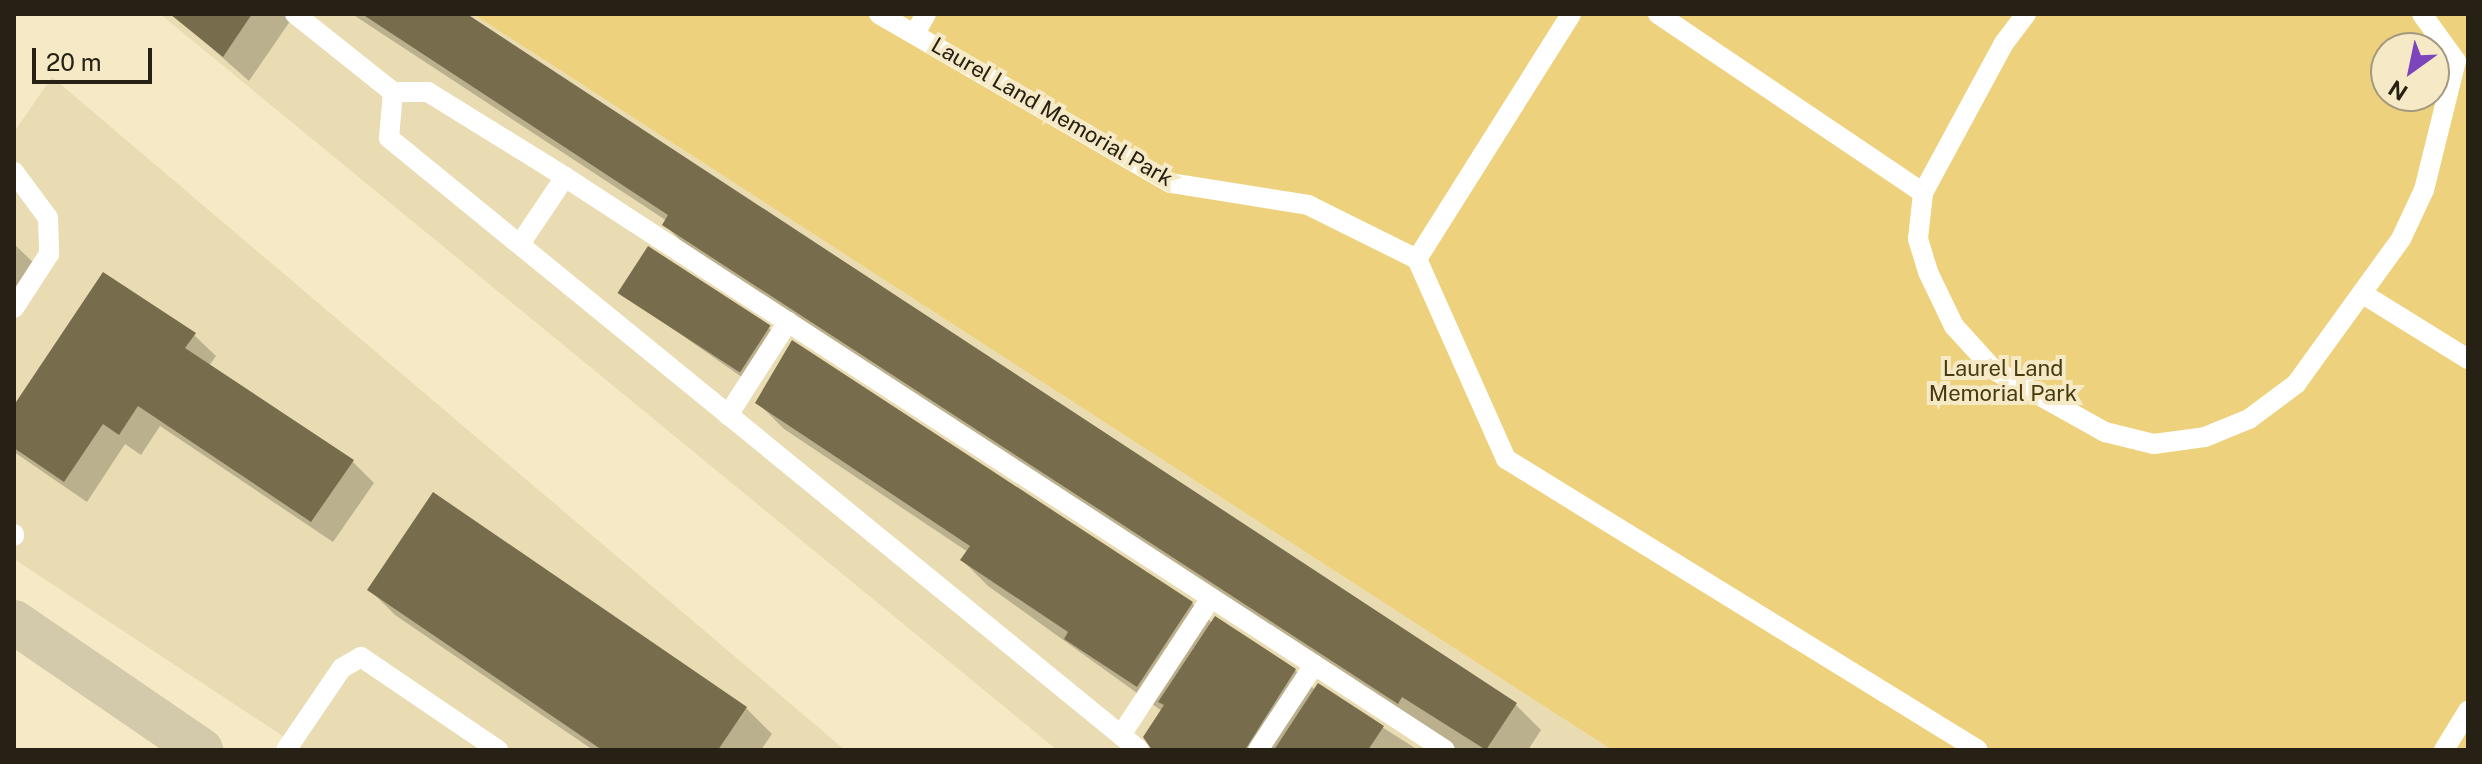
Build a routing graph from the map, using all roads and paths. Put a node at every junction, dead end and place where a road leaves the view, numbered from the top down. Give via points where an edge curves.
1 (295, 14) edge
2 (879, 14) edge
3 (926, 14) edge
4 (1571, 14) edge
5 (1658, 14) edge
6 (2026, 14) edge
7 (2422, 14) edge
8 (915, 33) junction
9 (2462, 59) edge
10 (393, 92) junction
11 (14, 172) edge
12 (565, 177) junction
13 (1923, 193) junction
14 (520, 244) junction
15 (1417, 259) junction
16 (2363, 294) junction
17 (14, 308) edge
18 (788, 322) junction
19 (2468, 359) edge
20 (728, 415) junction
21 (1211, 598) junction
22 (14, 622) edge
23 (1314, 665) junction
24 (2468, 711) edge
25 (1121, 735) junction
26 (1414, 742) edge
27 (201, 750) edge
28 (286, 750) edge
29 (498, 750) edge
30 (1139, 750) edge
31 (1258, 750) edge
32 (1445, 750) edge
33 (1978, 750) edge
34 (2444, 750) edge

1 - 10 lane
2 - 8 lane, Laurel Land Memorial Park
3 - 8 lane, Laurel Land Memorial Park
4 - 15 lane
5 - 13 lane
6 - 13 lane via 2004,43
7 - 9 lane
8 - 15 lane, Laurel Land Memorial Park via 1171,183 1308,205
9 - 16 lane via 2424,190 2401,239
10 - 12 lane via 428,92
10 - 14 lane via 389,138
11 - 17 lane via 48,218 49,254
12 - 14 lane
12 - 18 lane
13 - 16 lane via 1918,239 1928,272 1954,326 1994,370 2105,432 2154,444 2205,437 2249,419 2296,384
14 - 20 lane
15 - 33 lane via 1506,459
16 - 19 lane
18 - 20 lane
18 - 21 lane
20 - 25 lane
21 - 23 lane
21 - 25 lane
22 - 27 main road
23 - 26 lane
23 - 31 lane
24 - 34 lane
25 - 30 lane
26 - 32 lane
28 - 29 lane via 342,668 361,657

